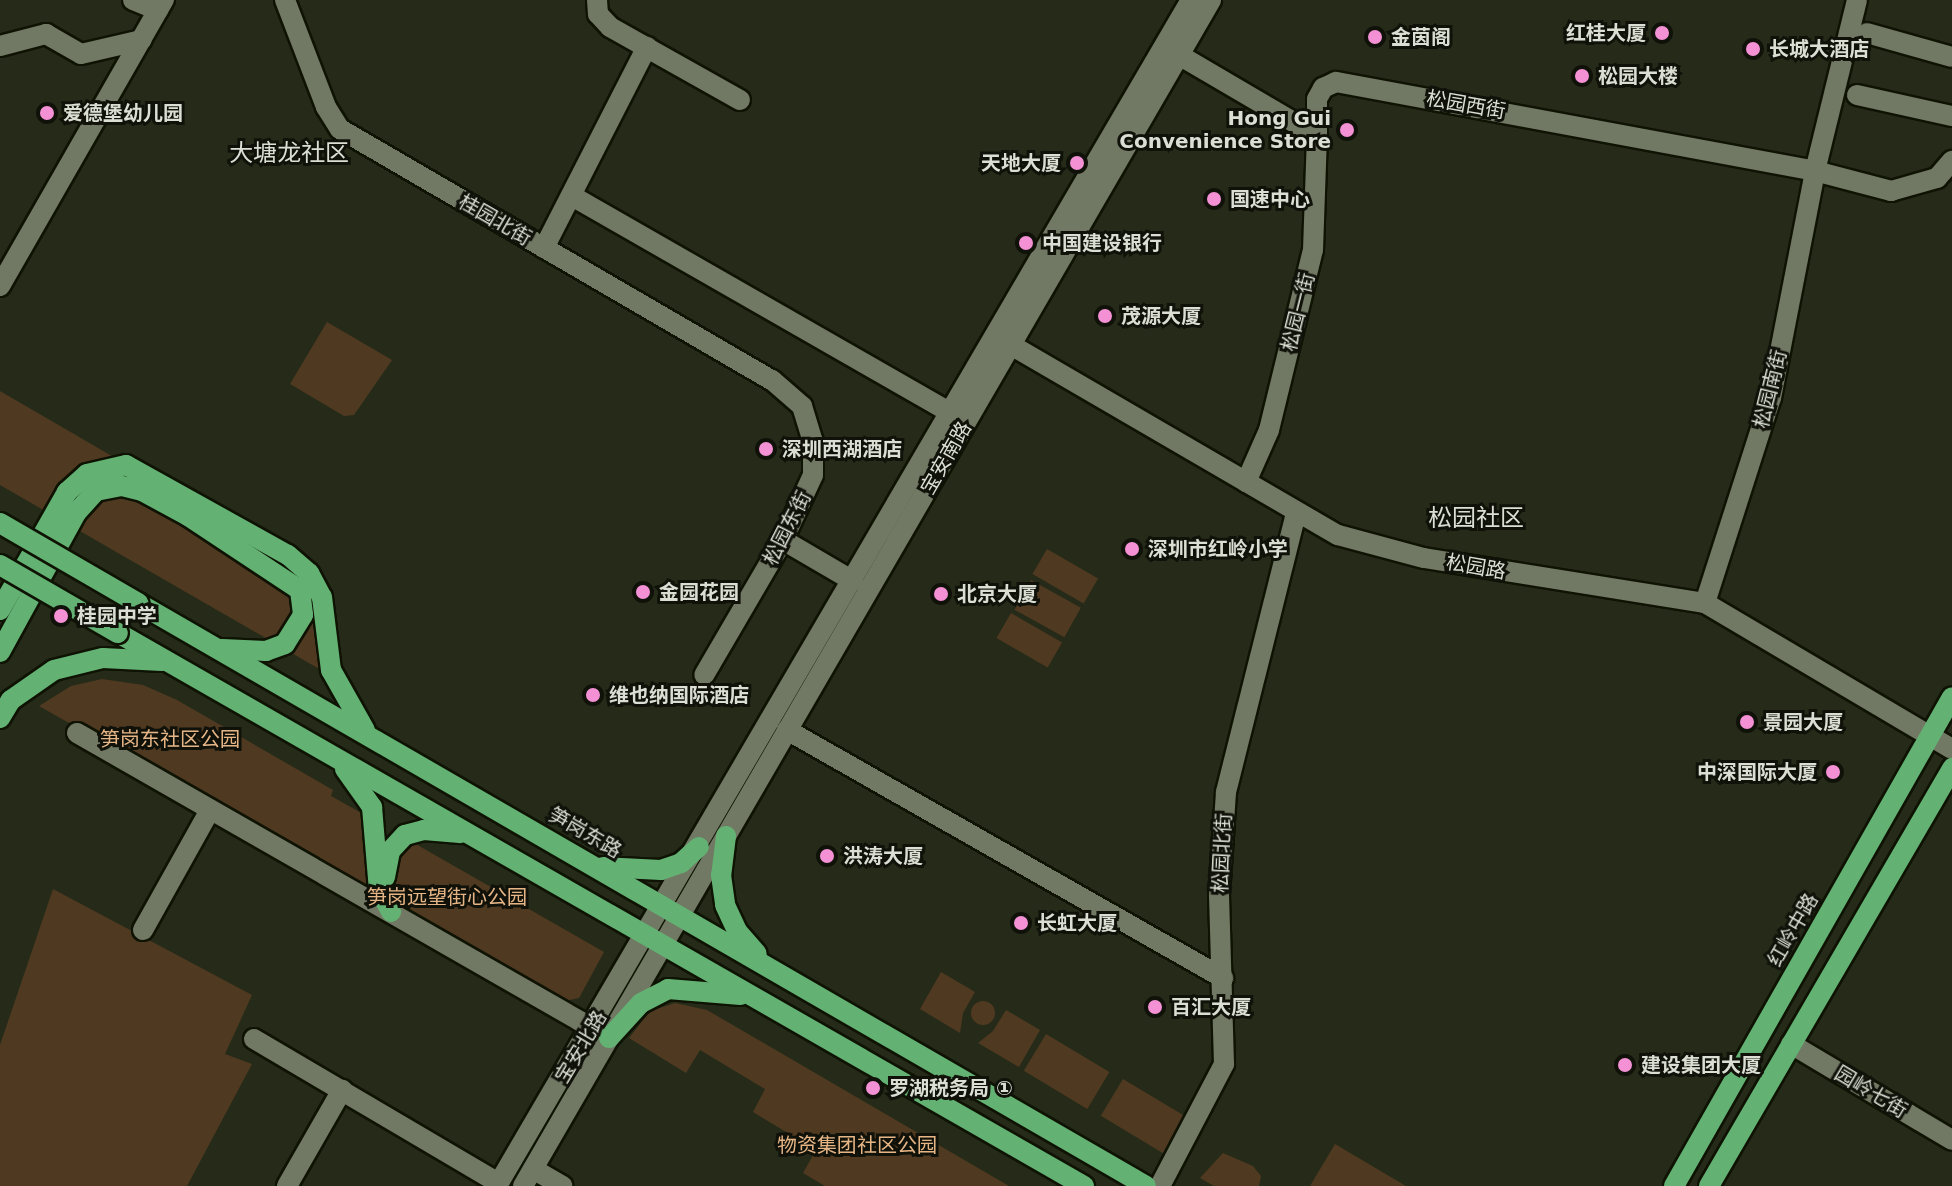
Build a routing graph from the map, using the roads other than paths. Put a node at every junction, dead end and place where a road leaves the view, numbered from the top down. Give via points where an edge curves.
1 (133, 0) edge
2 (285, 0) edge
3 (597, 0) edge
4 (1191, 0) edge
5 (1211, 0) edge
6 (1857, 0) edge
7 (161, 5) edge
8 (1867, 33) dead end
9 (141, 40) junction
10 (0, 46) edge
11 (647, 47) junction
12 (1179, 55) junction
13 (1952, 57) edge
14 (1857, 95) dead end
15 (740, 100) dead end
16 (1952, 116) edge
17 (1317, 136) junction
18 (1952, 161) edge
19 (1815, 171) junction
20 (572, 196) junction
21 (544, 248) junction
22 (0, 286) edge
23 (1011, 345) junction
24 (772, 380) joint
25 (949, 412) junction
26 (1246, 482) junction
27 (1296, 513) junction
28 (0, 523) edge
29 (783, 540) junction
30 (0, 565) edge
31 (853, 581) junction
32 (1705, 603) junction
33 (0, 610) edge
34 (207, 644) junction
35 (0, 652) edge
36 (168, 662) junction
37 (704, 675) dead end
38 (1952, 697) edge
39 (0, 718) edge
40 (787, 730) junction
41 (77, 733) dead end
42 (1929, 736) junction
43 (370, 737) junction
44 (1952, 749) edge
45 (331, 754) junction
46 (1952, 768) edge
47 (210, 810) junction
48 (471, 835) junction
49 (726, 836) junction
50 (699, 847) junction
51 (589, 863) junction
52 (391, 912) junction
53 (672, 912) junction
54 (143, 930) dead end
55 (655, 940) junction
56 (774, 971) junction
57 (1223, 978) junction
58 (757, 998) junction
59 (601, 1033) junction
60 (254, 1039) dead end
61 (1791, 1044) junction
62 (342, 1090) junction
63 (1952, 1140) edge
64 (528, 1177) edge
65 (498, 1184) edge
66 (287, 1186) edge
67 (562, 1186) edge
68 (1084, 1186) edge
69 (1146, 1186) edge
70 (1160, 1186) edge
71 (1674, 1186) edge
72 (1709, 1186) edge

1 - 7 street
2 - 21 street, 桂园北街 via 326,107 340,129
3 - 11 street via 598,14 610,27
4 - 25 street, 宝安南路
5 - 12 street, 宝安南路
6 - 19 street, 松园南街
7 - 9 street
8 - 13 street
9 - 10 street via 81,54 46,34
9 - 22 street
11 - 15 street
11 - 20 street
12 - 17 street
12 - 23 street, 宝安南路
14 - 16 street
17 - 19 street, 松园西街 via 1317,99 1323,88 1336,82
17 - 26 street, 松园一街 via 1313,250 1269,430
18 - 19 street via 1937,178 1891,191
19 - 32 street, 松园南街 via 1771,398
20 - 21 street
20 - 25 street
21 - 24 street, 桂园北街
23 - 26 street, 松园路
23 - 40 street, 宝安南路
24 - 29 street, 松园东街 via 802,406 813,441 813,475
25 - 31 street, 宝安南路
26 - 27 street, 松园路
27 - 32 street, 松园路 via 1359,542 1424,558
27 - 57 street, 松园北街 via 1226,792 1219,895
28 - 34 main road, 笋岗东路, bridge
29 - 31 street
29 - 37 street, 松园东街
30 - 36 main road, bridge
31 - 50 street, 宝安南路
32 - 42 street, 松园路
33 - 43 main road via 67,492 87,474 126,465 288,555 309,573 322,597 331,670
34 - 35 main road via 255,651 285,644 303,615 300,590 188,516 122,486 96,491 76,513
34 - 43 main road, 笋岗东路
36 - 39 main road via 103,658 54,670 11,700
36 - 45 main road
38 - 42 main road, 红岭中路
40 - 49 street, 宝安南路
40 - 57 street
41 - 47 street
42 - 44 street, 松园路
42 - 71 main road, 红岭中路
43 - 51 main road, 笋岗东路
45 - 48 main road
45 - 52 main road via 372,807 379,890
46 - 61 main road
47 - 52 street
47 - 54 street
48 - 52 main road via 424,830 396,842 385,869
48 - 55 main road
49 - 53 street, 宝安南路
49 - 56 main road via 721,875 725,905 743,939
50 - 51 main road via 681,863 661,870
50 - 53 street, 宝安南路
51 - 53 main road, 笋岗东路
52 - 59 street
53 - 55 street, 宝安北路
53 - 56 main road, 笋岗东路
55 - 58 main road
55 - 59 street, 宝安北路
56 - 69 main road, 笋岗东路
57 - 70 street, 松园北街 via 1224,1064
58 - 59 main road via 699,988 668,989
58 - 68 main road
59 - 64 street, 宝安北路
59 - 65 street, 宝安北路
60 - 62 street
61 - 63 street, 园岭七街
61 - 72 main road
62 - 65 street
62 - 66 street
64 - 67 street

